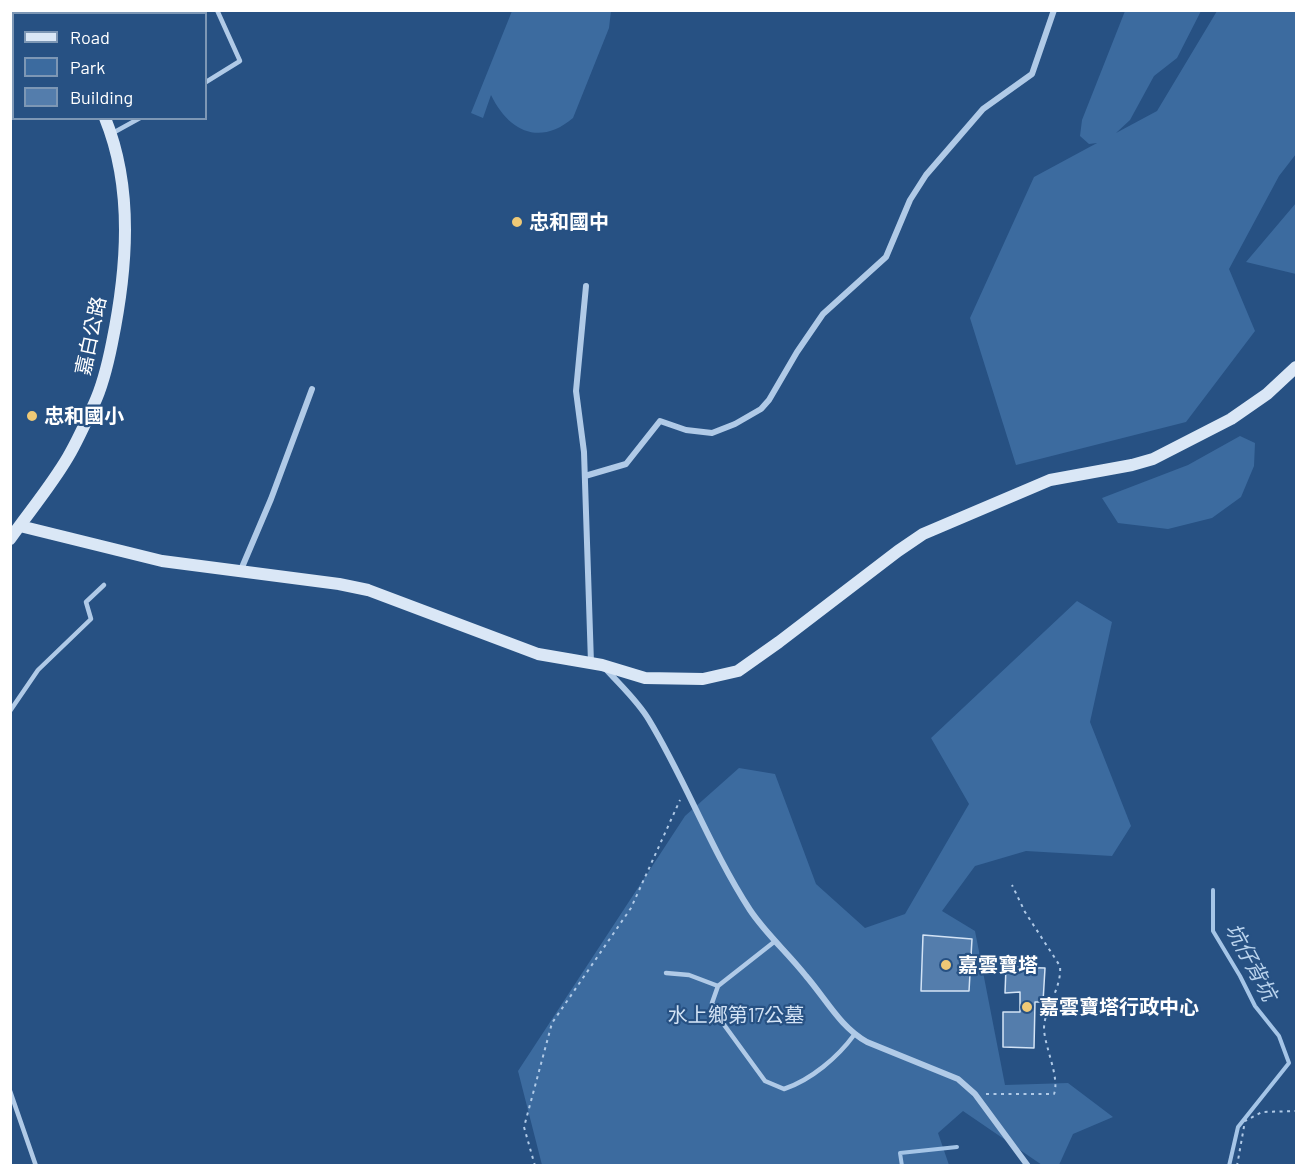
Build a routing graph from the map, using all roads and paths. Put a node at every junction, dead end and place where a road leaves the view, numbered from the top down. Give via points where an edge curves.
1 (217, 10) edge
2 (1054, 10) edge
3 (207, 81) edge
4 (106, 120) edge
5 (136, 120) edge
6 (111, 134) junction
7 (586, 286) dead end
8 (1296, 367) edge
9 (312, 389) dead end
10 (585, 476) junction
11 (20, 526) junction
12 (10, 539) edge
13 (240, 572) junction
14 (104, 585) dead end
15 (596, 664) junction
16 (10, 711) edge
17 (685, 789) junction
18 (1012, 885) dead end
19 (774, 942) junction
20 (666, 973) dead end
21 (718, 986) junction
22 (854, 1035) junction
23 (10, 1090) edge
24 (975, 1094) junction
25 (1296, 1111) edge
26 (36, 1166) edge
27 (535, 1166) edge
28 (1028, 1166) edge
29 (1238, 1166) edge

1 - 3 lane via 240,61
2 - 10 street via 1032,74 983,109 926,175 910,200 886,257 823,314 761,409 712,433 660,421 626,464
4 - 6 street, 嘉白公路
5 - 6 lane
6 - 11 street, 嘉白公路 via 125,215 118,315 107,364 96,402 68,458
7 - 10 street via 576,392
8 - 15 street via 1231,419 1153,459 1050,480 923,534 738,671 703,679 645,678
9 - 13 street
10 - 15 street
11 - 12 street, 嘉白公路
11 - 13 street via 162,561
13 - 15 street via 369,590 538,654
14 - 16 lane via 86,602 91,619 38,670
15 - 17 street via 648,718
17 - 19 street via 750,910
17 - 27 path via 631,908 552,1023 524,1127
18 - 24 path via 1060,966 1061,976 1044,1026 1057,1086 1054,1094
19 - 21 lane
19 - 22 street via 806,974
20 - 21 lane via 688,975
21 - 22 lane via 712,1003 722,1022 765,1080 784,1089 799,1084 844,1049
22 - 24 street via 958,1079
23 - 26 lane
24 - 28 street
25 - 29 path via 1262,1112 1245,1121

